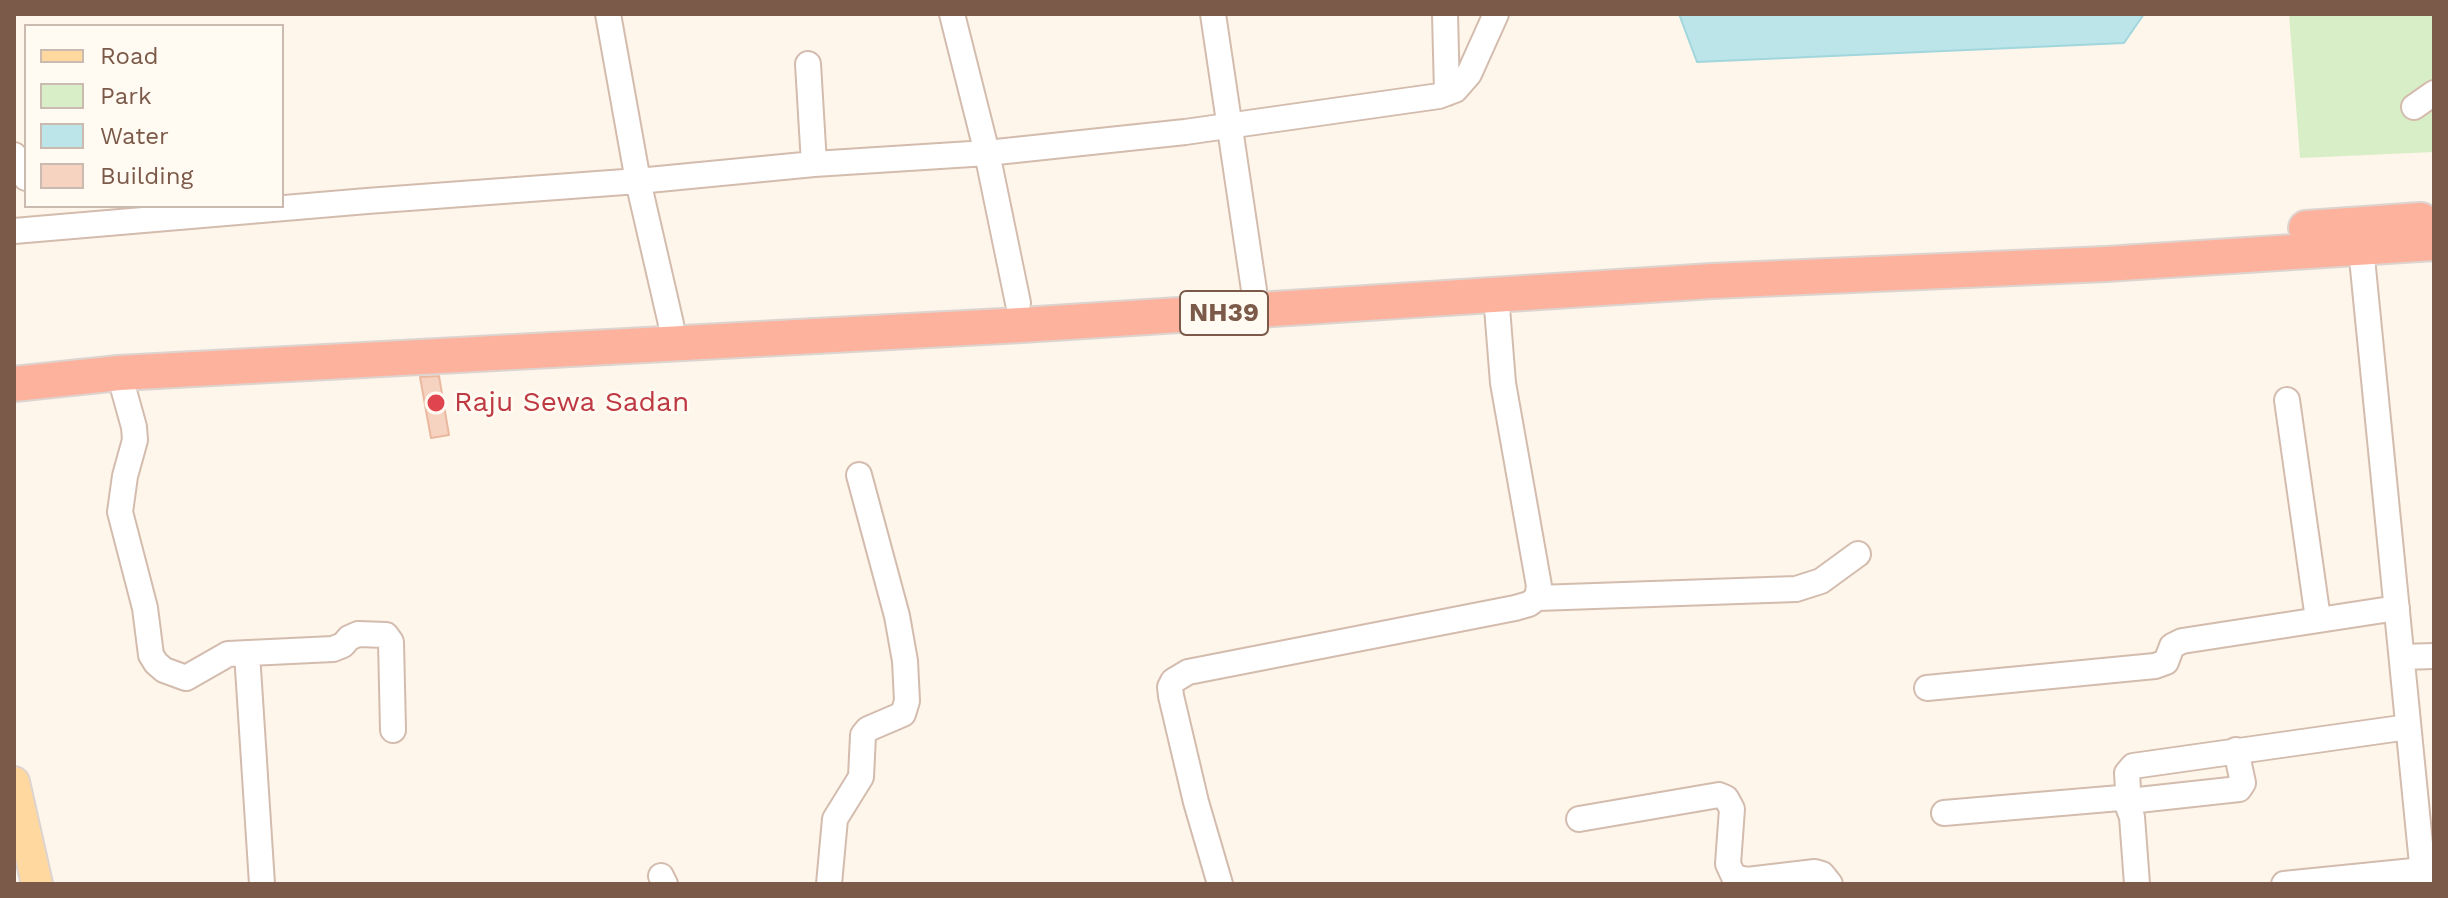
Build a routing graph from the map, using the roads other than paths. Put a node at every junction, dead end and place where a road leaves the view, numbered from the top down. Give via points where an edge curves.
1 (608, 14) edge
2 (952, 14) edge
3 (1213, 14) edge
4 (1445, 14) edge
5 (1496, 14) edge
6 (808, 64) dead end
7 (1447, 93) junction
8 (2434, 93) edge
9 (2414, 107) dead end
10 (1229, 125) junction
11 (987, 153) junction
12 (14, 155) edge
13 (814, 164) junction
14 (24, 174) edge
15 (638, 181) junction
16 (284, 202) edge
17 (181, 208) edge
18 (46, 216) edge
19 (2434, 219) edge
20 (14, 231) edge
21 (2434, 243) edge
22 (2361, 248) junction
23 (1254, 290) junction
24 (1496, 295) junction
25 (1018, 303) junction
26 (671, 324) junction
27 (14, 362) edge
28 (119, 373) junction
29 (14, 384) edge
30 (2287, 400) dead end
31 (859, 475) dead end
32 (1858, 554) dead end
33 (1537, 598) junction
34 (2397, 608) junction
35 (2318, 619) junction
36 (247, 653) junction
37 (2434, 656) edge
38 (2402, 657) junction
39 (1927, 688) dead end
40 (2408, 727) junction
41 (393, 730) dead end
42 (2236, 750) junction
43 (14, 782) edge
44 (2129, 804) junction
45 (1944, 813) dead end
46 (1579, 819) dead end
47 (2423, 877) edge
48 (37, 884) edge
49 (262, 884) edge
50 (829, 884) edge
51 (1220, 884) edge
52 (1830, 884) edge
53 (2137, 884) edge
54 (2284, 884) edge

1 - 15 street
2 - 11 street
3 - 10 street
4 - 7 street
5 - 7 street via 1469,74
6 - 13 street
7 - 10 street
8 - 9 street
10 - 11 street
10 - 23 street
11 - 13 street
11 - 25 street
12 - 14 street
13 - 15 street
15 - 16 street
15 - 26 street
17 - 18 street
18 - 20 street
19 - 23 highway, NH39
21 - 22 highway, NH39
22 - 24 highway, NH39
22 - 34 street
23 - 25 highway, NH39
24 - 28 highway, NH39
24 - 33 street via 1503,383
25 - 26 highway, NH39
26 - 27 highway, NH39
28 - 29 highway, NH39
28 - 36 street via 135,440 120,512 145,608 151,655 164,670 186,678 228,654
30 - 35 street
31 - 50 street via 897,616 907,701 903,714 863,735 861,777 835,819
32 - 33 street via 1821,581 1796,589
33 - 51 street via 1515,608 1188,672 1173,681 1171,696
34 - 35 street
34 - 38 street
35 - 39 street via 2182,641 2172,646 2166,662 2155,666
36 - 41 street via 333,649 358,634 386,635 391,642
36 - 49 street
37 - 38 street
38 - 40 street
40 - 42 street
40 - 47 street
42 - 44 street via 2133,766 2127,773
42 - 44 street via 2243,783 2239,789
43 - 48 main road
44 - 45 street via 2111,797
44 - 53 street
46 - 52 street via 1719,795 1732,809 1728,864 1734,877 1815,872
47 - 54 street

